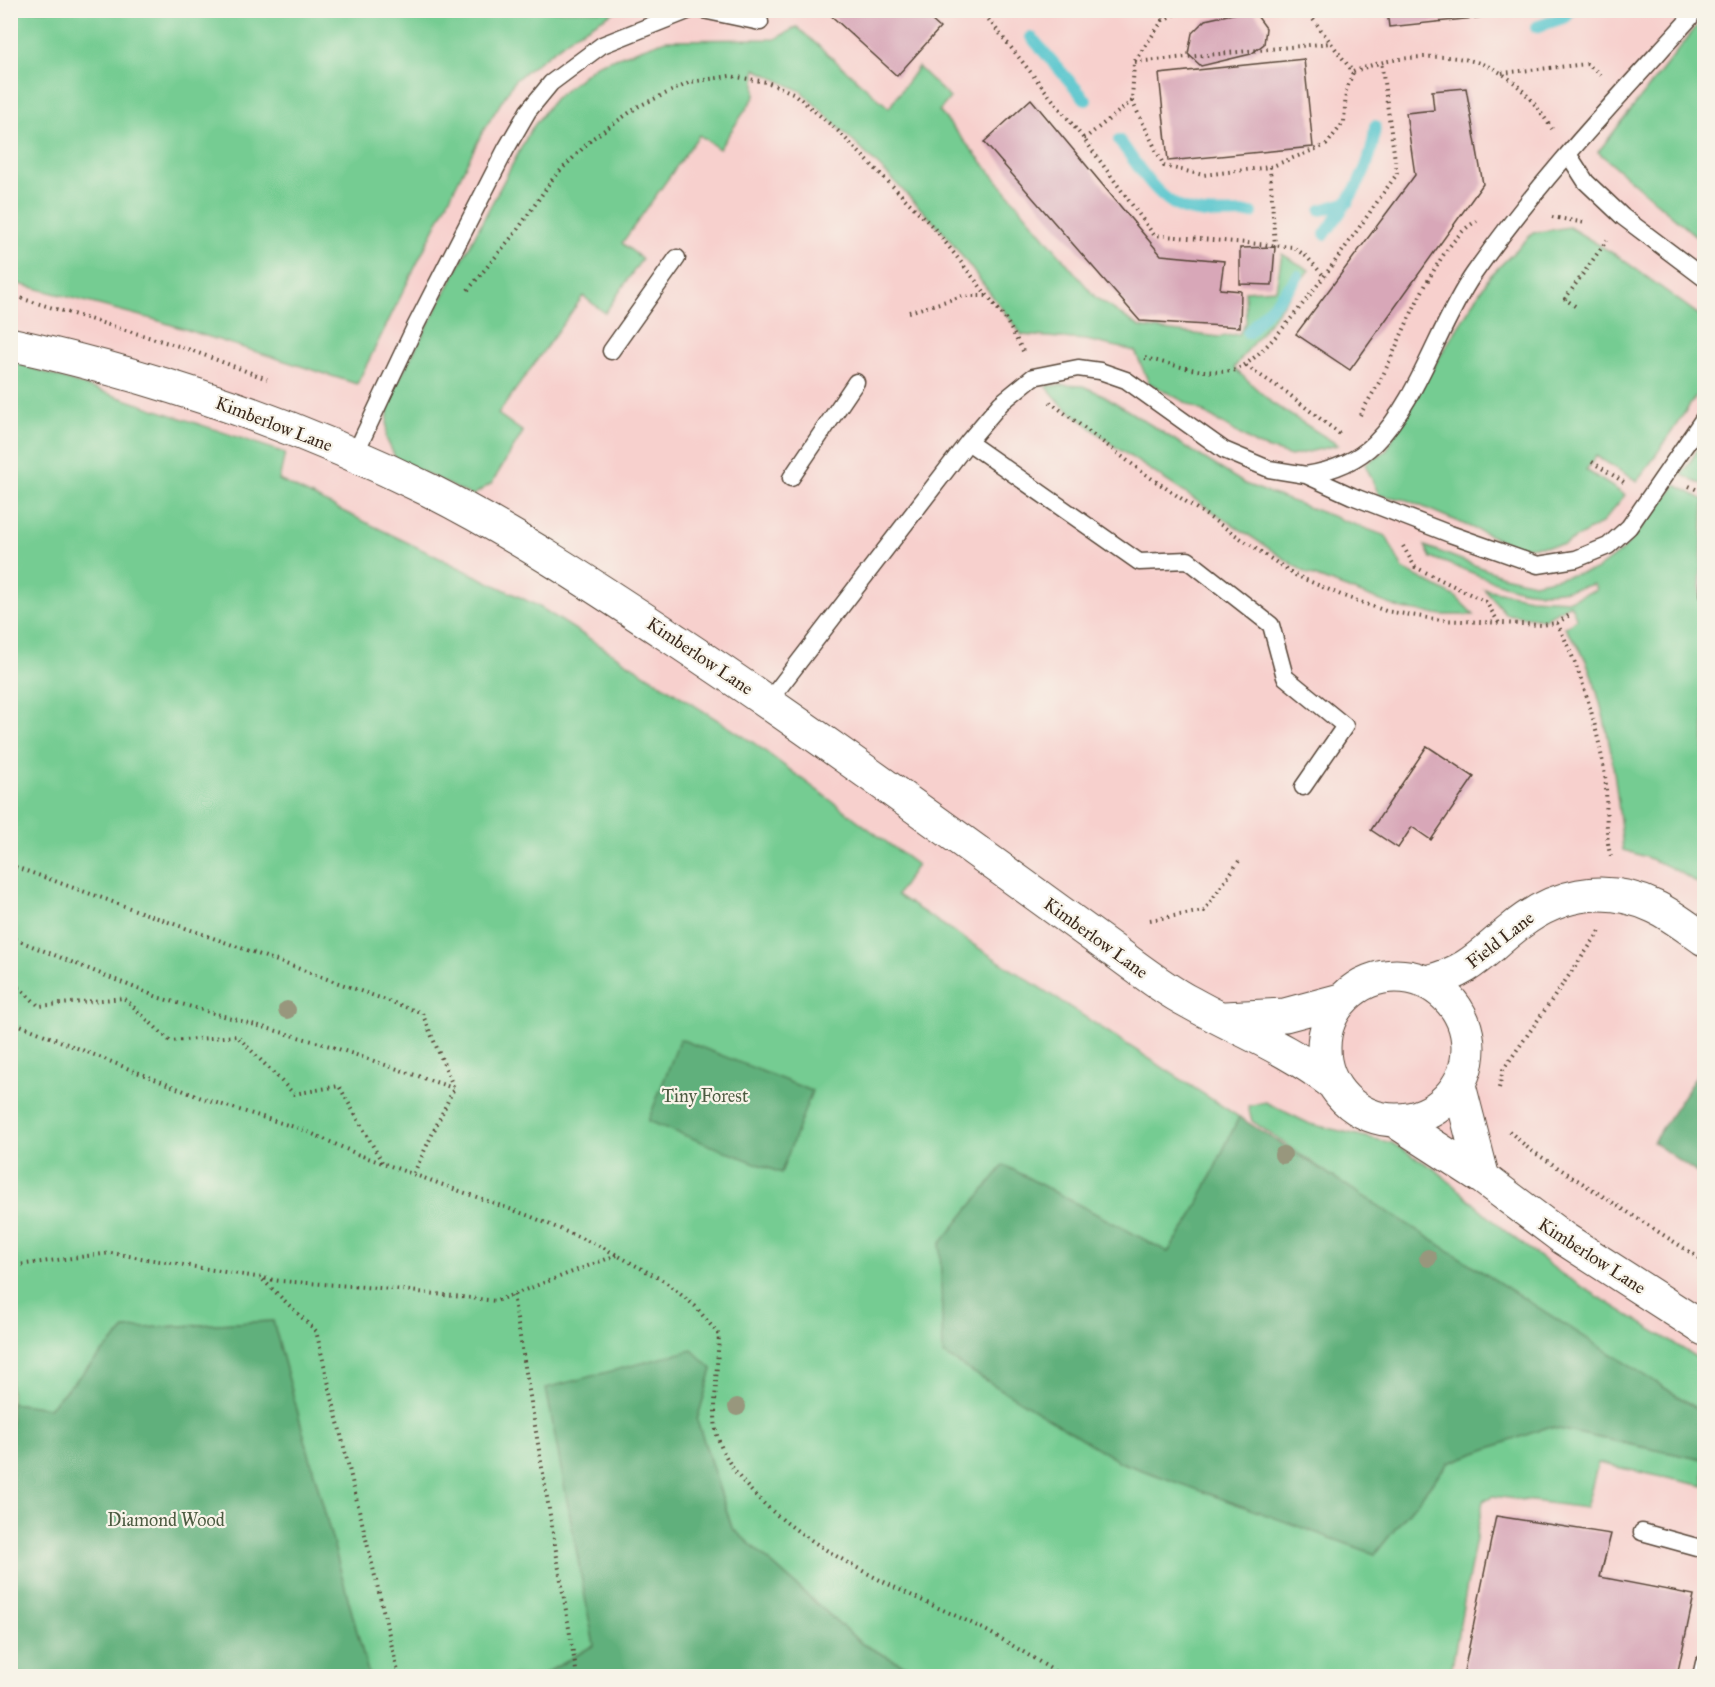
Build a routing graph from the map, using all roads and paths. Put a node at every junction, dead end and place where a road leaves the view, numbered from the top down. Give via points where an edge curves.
1 (690, 10) edge
2 (703, 10) edge
3 (981, 10) edge
4 (1155, 10) edge
5 (1183, 10) edge
6 (1306, 10) edge
7 (1690, 18) dead end
8 (1163, 20) junction
9 (760, 22) dead end
10 (1331, 43) junction
11 (1381, 61) junction
12 (1134, 62) junction
13 (1353, 72) junction
14 (1502, 73) junction
15 (1622, 93) junction
16 (1132, 101) junction
17 (1084, 139) junction
18 (1568, 154) junction
19 (1270, 167) junction
20 (1548, 217) dead end
21 (1589, 223) dead end
22 (1504, 232) junction
23 (1602, 232) dead end
24 (1275, 247) junction
25 (677, 258) dead end
26 (1323, 275) junction
27 (1704, 278) edge
28 (10, 295) edge
29 (464, 296) dead end
30 (986, 296) junction
31 (1575, 306) dead end
32 (909, 312) dead end
33 (10, 344) edge
34 (1033, 347) dead end
35 (1023, 350) junction
36 (611, 351) dead end
37 (1144, 357) dead end
38 (1246, 366) junction
39 (1033, 377) junction
40 (272, 380) dead end
41 (856, 382) dead end
42 (1704, 418) edge
43 (1346, 439) junction
44 (968, 442) junction
45 (354, 456) junction
46 (1355, 458) junction
47 (1592, 462) dead end
48 (1306, 475) junction
49 (791, 478) dead end
50 (1651, 498) junction
51 (1571, 614) dead end
52 (1557, 623) junction
53 (768, 702) junction
54 (1303, 787) dead end
55 (1239, 861) dead end
56 (1620, 861) dead end
57 (10, 865) edge
58 (1623, 896) junction
59 (1150, 920) dead end
60 (10, 937) edge
61 (1704, 939) edge
62 (10, 979) edge
63 (1427, 982) junction
64 (1341, 1000) junction
65 (1223, 1018) junction
66 (10, 1021) edge
67 (1331, 1082) junction
68 (1459, 1084) junction
69 (454, 1088) junction
70 (1498, 1092) dead end
71 (1395, 1121) junction
72 (1504, 1122) dead end
73 (382, 1163) junction
74 (413, 1174) junction
75 (1483, 1178) junction
76 (617, 1255) junction
77 (1704, 1261) edge
78 (10, 1266) edge
79 (262, 1279) junction
80 (513, 1295) junction
81 (1704, 1329) edge
82 (1642, 1532) dead end
83 (1704, 1549) edge
84 (1704, 1664) edge
85 (399, 1677) edge
86 (577, 1677) edge
87 (1062, 1677) edge
88 (1701, 1677) edge

1 - 45 lane via 602,45 551,83 528,111 415,327
2 - 9 lane
3 - 17 path
4 - 8 path
5 - 8 path
6 - 10 path
7 - 15 lane
8 - 12 path
10 - 12 path
10 - 13 path
11 - 13 path
11 - 14 path via 1454,56 1482,62
11 - 26 path via 1397,174
12 - 16 path
13 - 19 path via 1346,91 1344,122 1326,145
14 - 15 path via 1587,64
14 - 18 path via 1537,105
15 - 18 lane
16 - 17 path
16 - 19 path via 1164,166 1203,175
17 - 24 path via 1154,235
18 - 22 lane
18 - 27 lane via 1586,182 1623,217
19 - 24 path
20 - 21 path
22 - 43 path via 1482,218 1465,226 1441,259
22 - 46 lane via 1471,278 1384,432
23 - 31 path via 1609,237 1565,299
24 - 26 path via 1293,247
25 - 36 lane
26 - 38 path via 1276,337
28 - 40 path via 188,349
29 - 30 path via 554,177 593,138 639,106 691,82 730,76 767,82 793,93 837,130 934,228
30 - 32 path via 963,296
30 - 35 path via 1005,318
33 - 45 street, Kimberlow Lane via 170,386
34 - 35 path
35 - 39 path
37 - 38 path via 1189,368 1231,371
38 - 43 path
39 - 44 lane via 1001,403
39 - 48 lane via 1078,368 1126,380 1224,450 1269,469
39 - 52 path via 1051,402 1095,437 1295,575 1386,611 1441,620
41 - 49 lane
42 - 50 lane
43 - 46 path
44 - 53 lane
44 - 54 lane via 1139,562 1188,560 1271,625 1285,677 1345,726
45 - 53 street, Kimberlow Lane via 505,531
46 - 48 lane via 1325,472
47 - 50 path
48 - 50 lane via 1538,565 1576,560 1608,546
51 - 52 path
52 - 56 path via 1570,649 1605,777 1610,858
53 - 65 street, Kimberlow Lane via 1166,989
55 - 59 path via 1203,911
57 - 69 path via 422,1013
58 - 61 street, Field Lane via 1655,907
58 - 63 street, Field Lane via 1585,894 1558,900 1534,911 1478,961 1454,975
58 - 70 path via 1503,1070
60 - 69 path via 160,998 330,1046
62 - 73 path via 39,1006 124,998 170,1041 237,1036 294,1094 339,1086
63 - 64 street via 1404,975 1379,977 1356,987
63 - 68 street via 1449,997 1463,1019 1469,1045 1467,1066
64 - 65 street via 1285,1015
64 - 67 street via 1328,1021 1323,1041 1324,1062
65 - 67 street, Kimberlow Lane via 1282,1048
66 - 73 path via 204,1099 304,1130
67 - 71 street via 1347,1102 1370,1116
68 - 71 street via 1443,1104 1421,1116
68 - 75 street
69 - 74 path
71 - 75 street, Kimberlow Lane
72 - 77 path via 1529,1149
73 - 74 path
74 - 76 path via 532,1217
75 - 81 street, Kimberlow Lane via 1555,1233
76 - 80 path
76 - 87 path via 664,1281 695,1306 719,1335 716,1433 730,1465 755,1497 876,1579 964,1620
78 - 79 path via 111,1253
79 - 80 path via 496,1301
79 - 85 path via 316,1331
80 - 86 path
82 - 83 lane
84 - 88 lane

